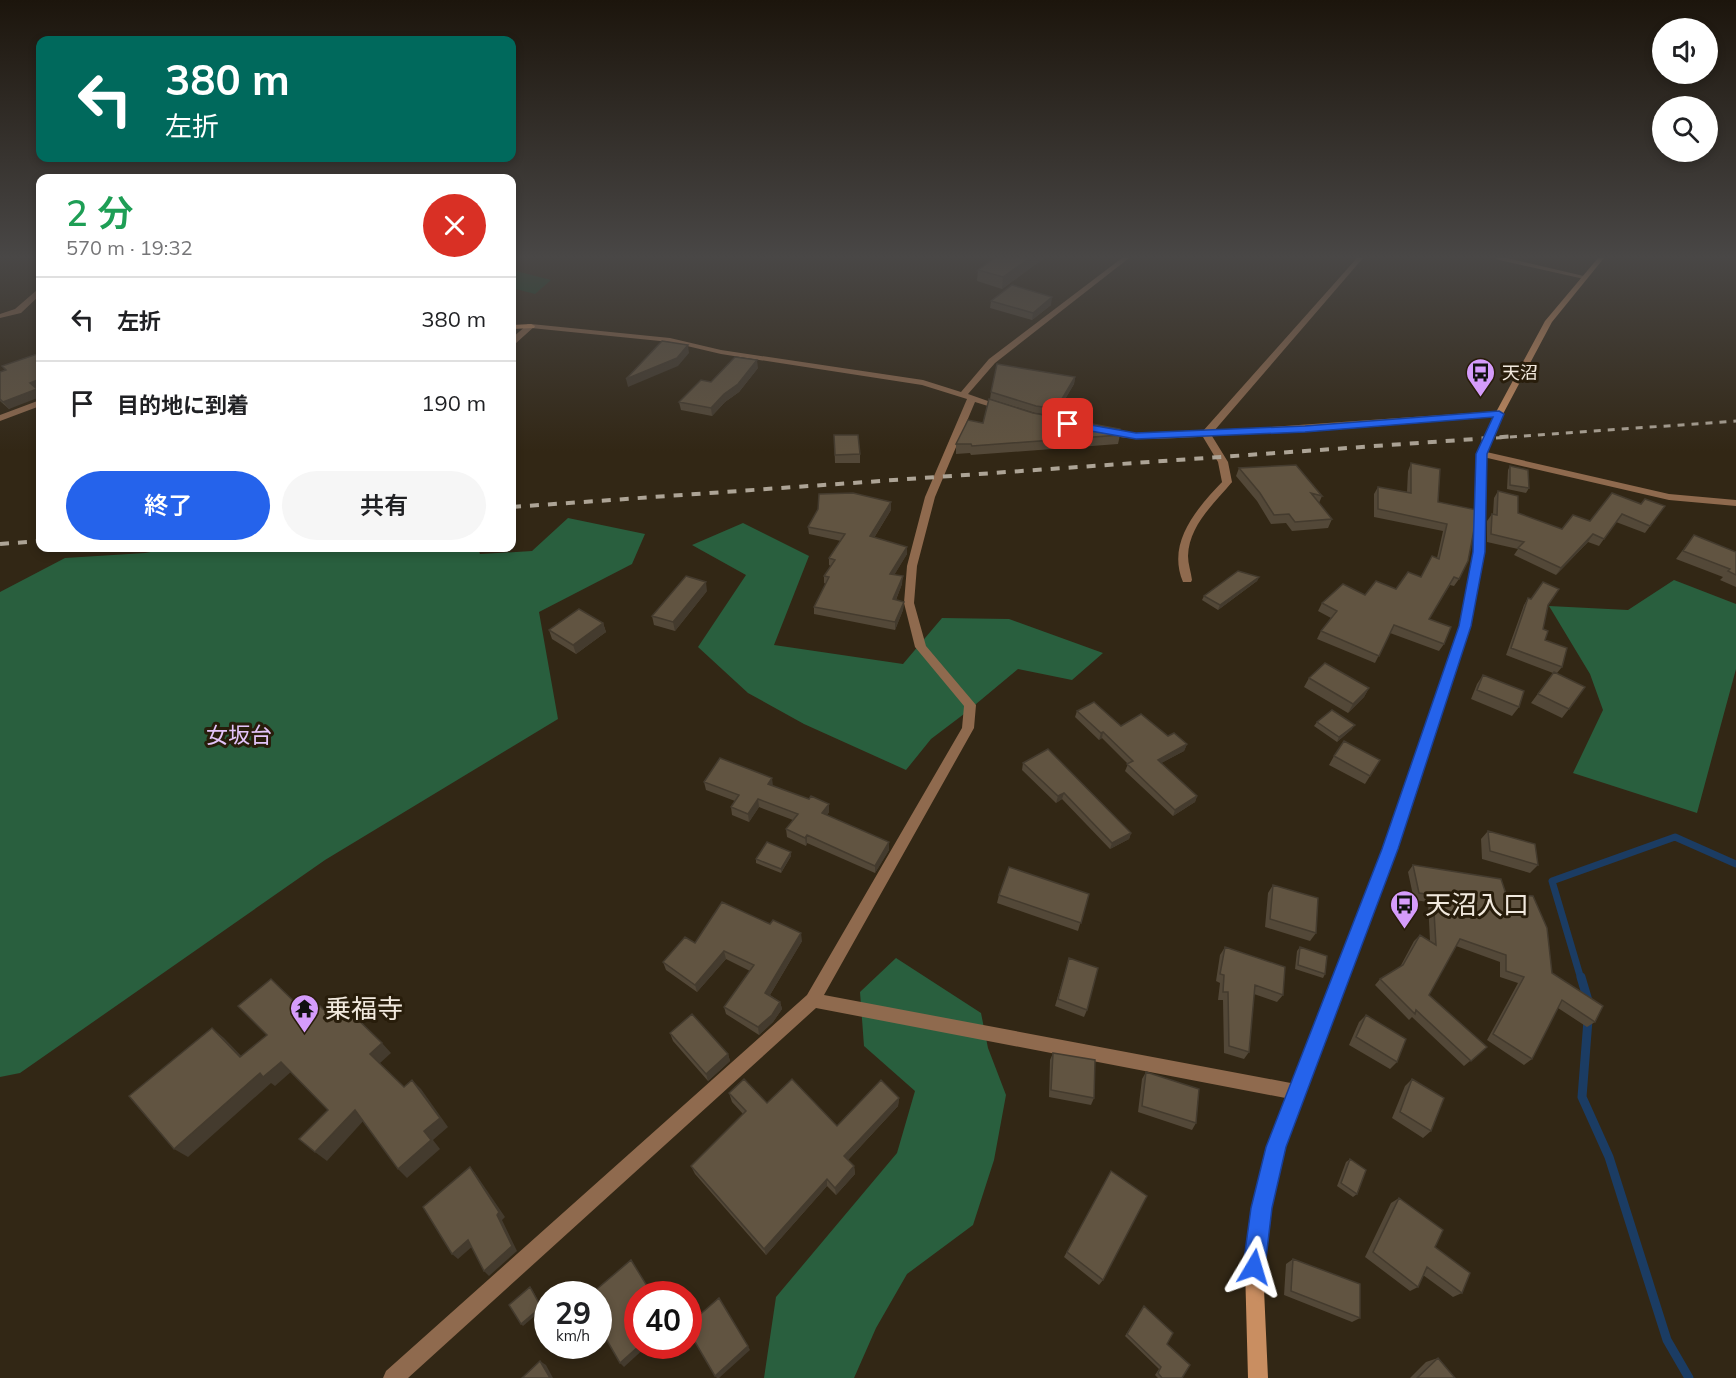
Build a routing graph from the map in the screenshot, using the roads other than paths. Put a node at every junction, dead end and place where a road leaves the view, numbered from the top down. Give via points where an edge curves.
1 (1041, 322) edge
2 (1304, 322) edge
3 (1548, 322) edge
4 (531, 326) junction
5 (516, 327) edge
6 (516, 339) edge
7 (967, 396) junction
8 (36, 404) edge
9 (1012, 411) edge
10 (1499, 414) junction
11 (0, 418) edge
12 (1091, 428) edge
13 (1206, 434) junction
14 (1482, 454) junction
15 (1736, 503) edge
16 (1187, 580) dead end
17 (813, 1000) junction
18 (1296, 1092) junction
19 (393, 1378) edge
20 (1258, 1378) edge

1 - 7 street via 992,361
2 - 13 street
3 - 10 street
4 - 5 street
4 - 6 street
4 - 7 street via 670,340 721,352 923,383
7 - 9 street
7 - 17 street via 930,497 912,566 909,603 921,647 970,705 968,728
8 - 11 street
10 - 13 street
10 - 14 street
12 - 13 street via 1136,436
13 - 16 street via 1223,462 1227,482 1199,514 1190,533 1183,555
14 - 15 street via 1669,497
14 - 18 street via 1479,552 1465,626 1390,849
17 - 18 street
17 - 19 street
18 - 20 street via 1276,1147 1254,1267

